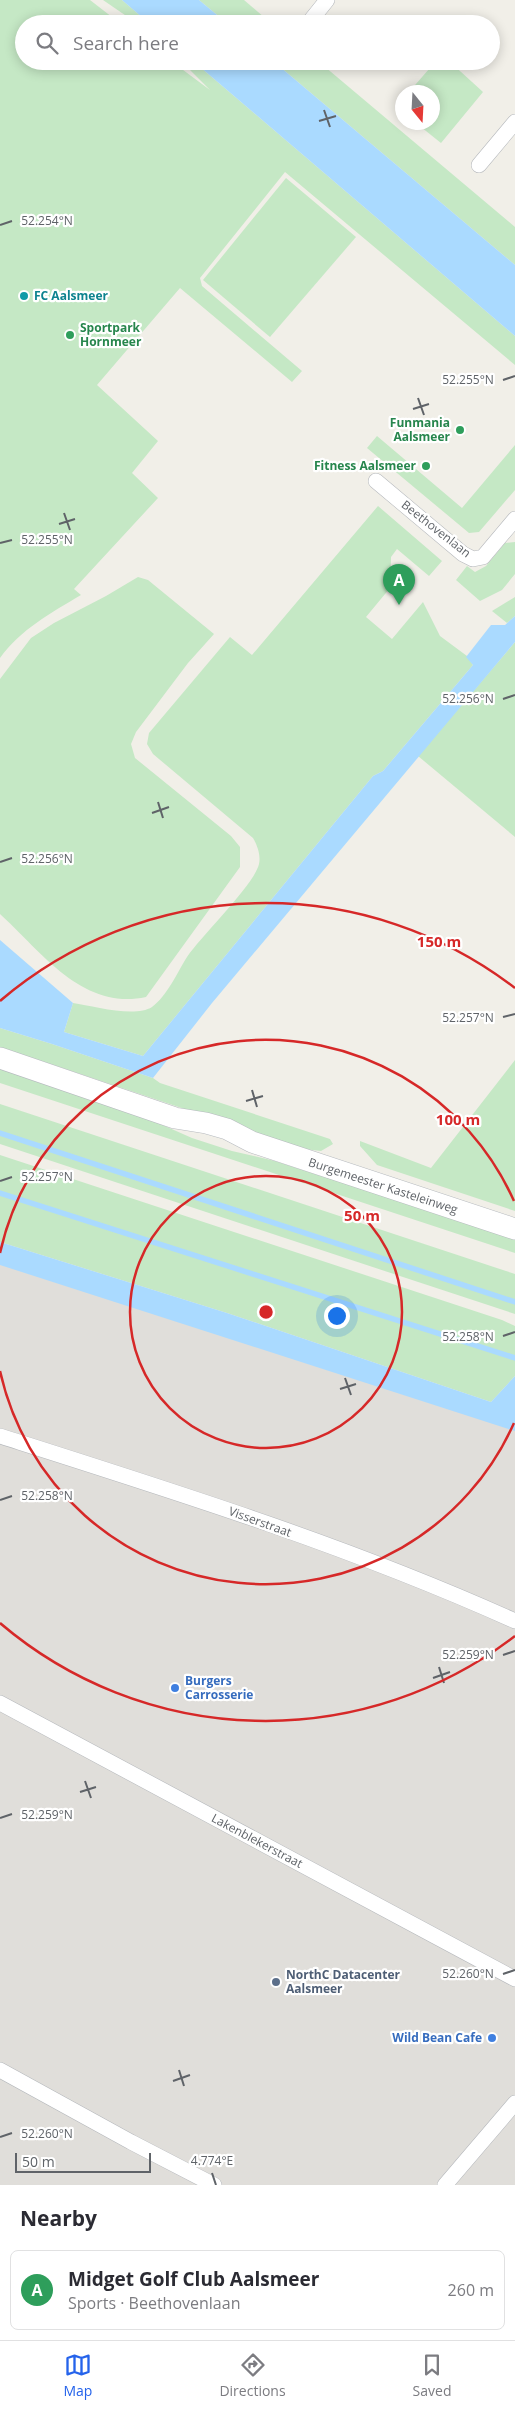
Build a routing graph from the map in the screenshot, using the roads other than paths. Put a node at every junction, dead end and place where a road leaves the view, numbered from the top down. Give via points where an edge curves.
1 (327, 0) edge
2 (315, 15) edge
3 (515, 122) edge
4 (479, 165) dead end
5 (376, 481) dead end
6 (515, 519) edge
7 (0, 1058) edge
8 (515, 1229) edge
9 (0, 1436) edge
10 (515, 1621) edge
11 (0, 1703) edge
12 (515, 1979) edge
13 (0, 2070) edge
14 (515, 2103) edge
15 (214, 2185) edge
16 (445, 2185) edge

1 - 2 street
3 - 4 street
5 - 6 street, Beethovenlaan via 473,559 483,557
7 - 8 main road, Burgemeester Kasteleinweg via 175,1118 228,1129 252,1142
9 - 10 street, Visserstraat via 168,1490 434,1585
11 - 12 street, Lakenblekerstraat
13 - 15 street
14 - 16 street

